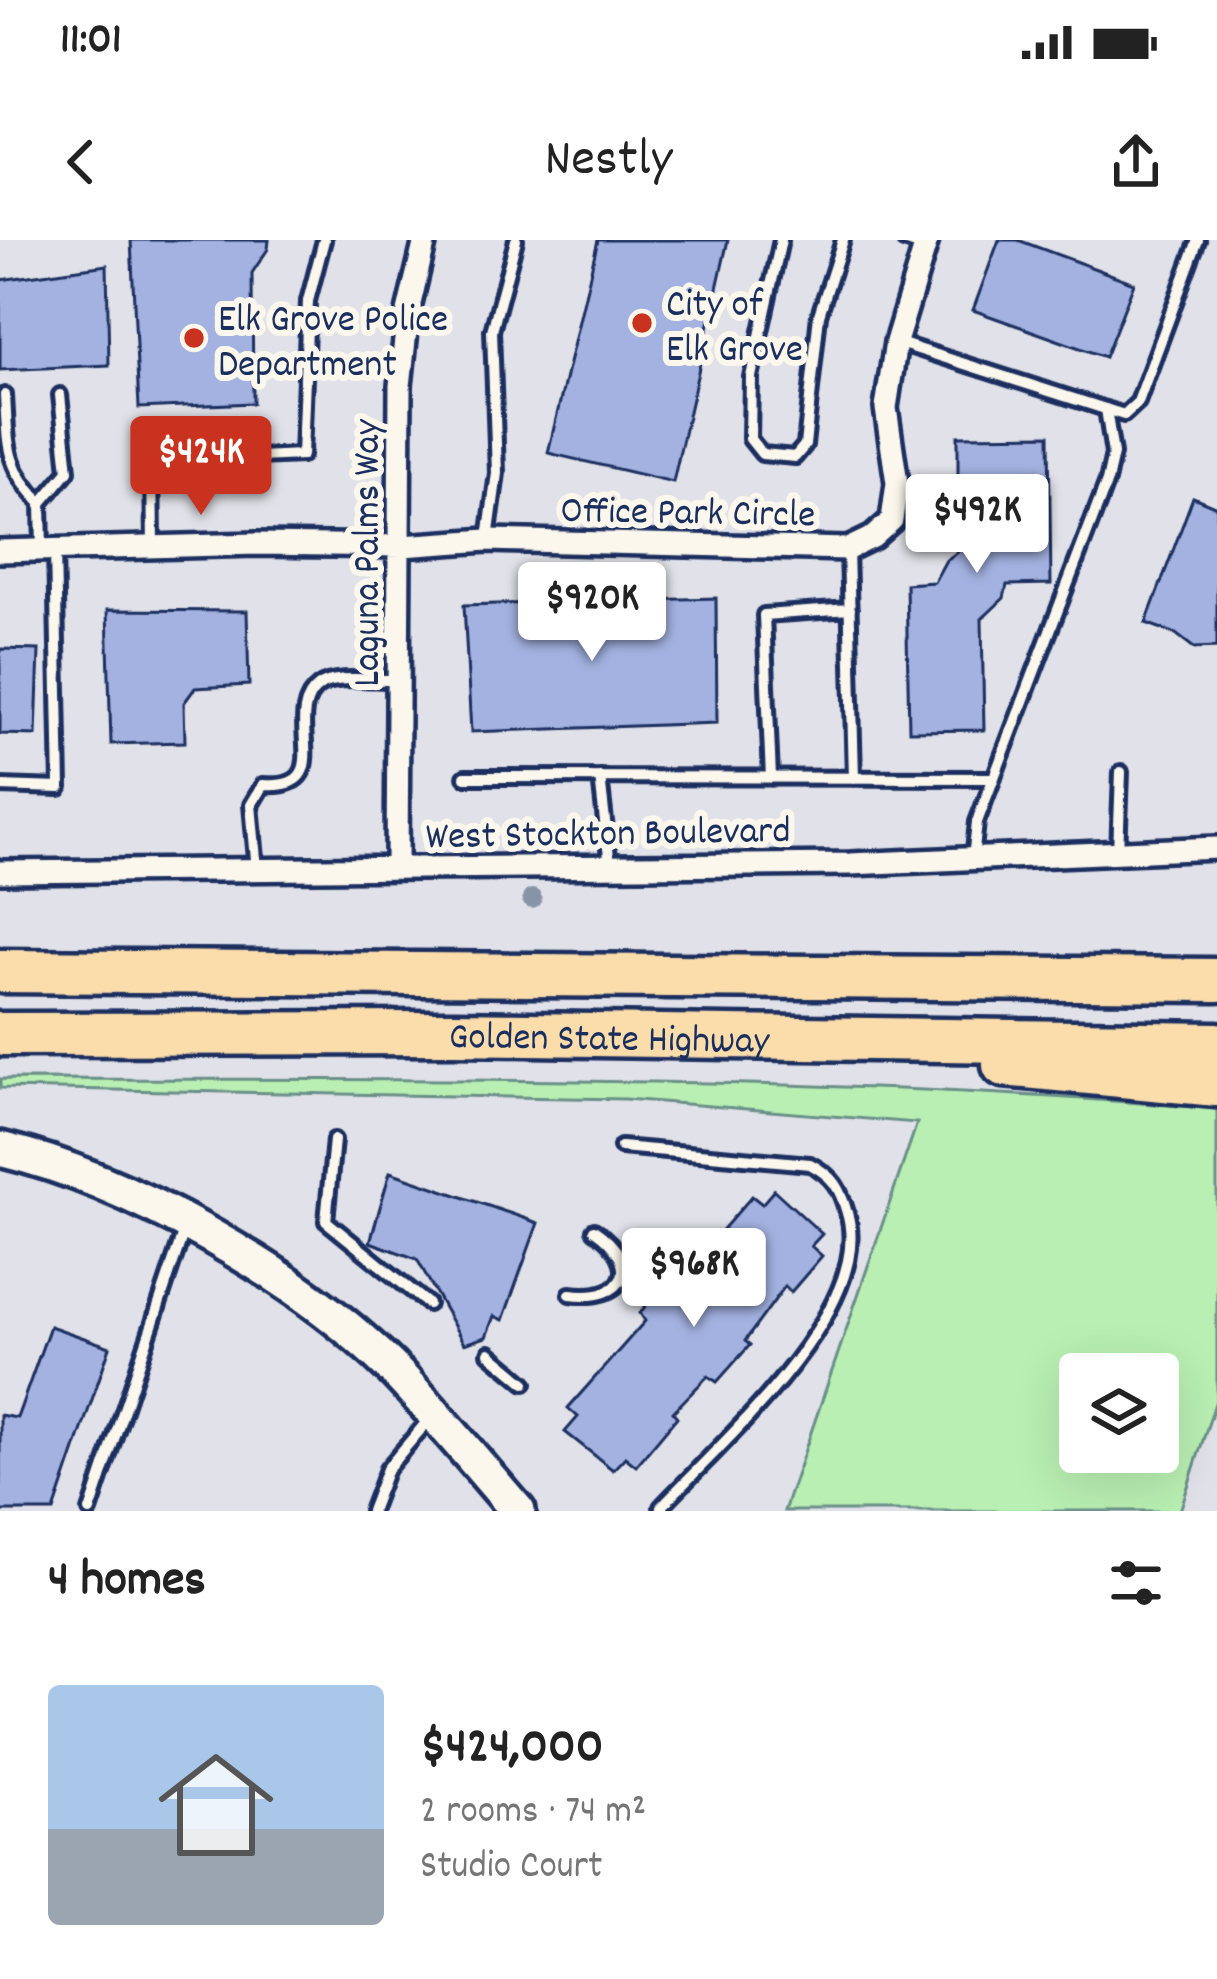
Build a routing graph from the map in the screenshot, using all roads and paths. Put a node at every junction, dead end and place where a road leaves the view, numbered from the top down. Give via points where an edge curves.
1 (324, 240) edge
2 (425, 240) edge
3 (516, 240) edge
4 (782, 240) edge
5 (843, 240) edge
6 (919, 242) edge
7 (1193, 242) edge
8 (896, 342) junction
9 (5, 395) dead end
10 (60, 395) dead end
11 (1106, 409) junction
12 (41, 503) junction
13 (488, 540) junction
14 (402, 546) junction
15 (153, 547) junction
16 (49, 550) junction
17 (848, 550) junction
18 (0, 551) edge
19 (850, 609) junction
20 (400, 680) junction
21 (1120, 772) dead end
22 (464, 777) dead end
23 (599, 777) junction
24 (771, 778) junction
25 (854, 778) junction
26 (994, 778) junction
27 (0, 786) edge
28 (1217, 848) edge
29 (1118, 853) junction
30 (973, 859) junction
31 (610, 866) junction
32 (397, 868) junction
33 (256, 870) junction
34 (0, 872) edge
35 (1217, 969) edge
36 (0, 971) edge
37 (1065, 979) junction
38 (1217, 980) edge
39 (0, 1034) edge
40 (880, 1038) junction
41 (1217, 1044) edge
42 (1217, 1085) edge
43 (334, 1139) dead end
44 (621, 1147) dead end
45 (0, 1149) edge
46 (186, 1224) junction
47 (595, 1230) dead end
48 (570, 1294) dead end
49 (428, 1304) dead end
50 (489, 1353) dead end
51 (525, 1382) dead end
52 (433, 1414) junction
53 (90, 1511) edge
54 (371, 1511) edge
55 (518, 1511) edge
56 (664, 1511) edge

1 - 15 lane via 308,301 302,455 152,462
2 - 14 street, Laguna Palms Way via 400,386
3 - 13 lane via 492,331 497,473
4 - 5 lane via 752,376 750,439 762,454 795,457 805,446 819,315
6 - 8 street, Office Park Circle
7 - 11 lane via 1138,401 1124,415
8 - 11 lane
8 - 17 street, Office Park Circle via 886,408 897,483 892,520
9 - 12 lane via 18,479
10 - 12 lane via 68,472
11 - 26 lane via 1108,481
12 - 16 lane
13 - 14 street, Office Park Circle
13 - 17 street, Office Park Circle
14 - 15 street, Office Park Circle
14 - 20 street, Laguna Palms Way
15 - 16 street, Office Park Circle
16 - 18 street, Office Park Circle
16 - 27 lane via 60,788
17 - 19 lane
19 - 24 lane via 764,615
19 - 25 lane
20 - 32 street, Laguna Palms Way
20 - 33 lane via 317,687 308,699 302,773 283,787 263,785 251,806
21 - 29 lane
22 - 23 lane
23 - 24 lane
23 - 31 lane
24 - 25 lane
25 - 26 lane
26 - 30 lane
28 - 29 street, West Stockton Boulevard
29 - 30 street, West Stockton Boulevard
30 - 31 street, West Stockton Boulevard
31 - 32 street, West Stockton Boulevard
32 - 33 street, West Stockton Boulevard
33 - 34 street, West Stockton Boulevard
35 - 37 highway
36 - 37 highway, Golden State Highway
37 - 38 highway, Golden State Highway
39 - 40 highway, Golden State Highway
40 - 41 highway, Golden State Highway
40 - 42 highway via 956,1062
43 - 49 lane via 326,1221
44 - 56 lane via 810,1164 831,1174 854,1234 840,1292 820,1330
45 - 46 street via 81,1174
46 - 52 street via 329,1314
46 - 53 lane
47 - 48 lane via 616,1245 622,1274 611,1292
50 - 51 lane
52 - 54 lane via 387,1469
52 - 55 street

